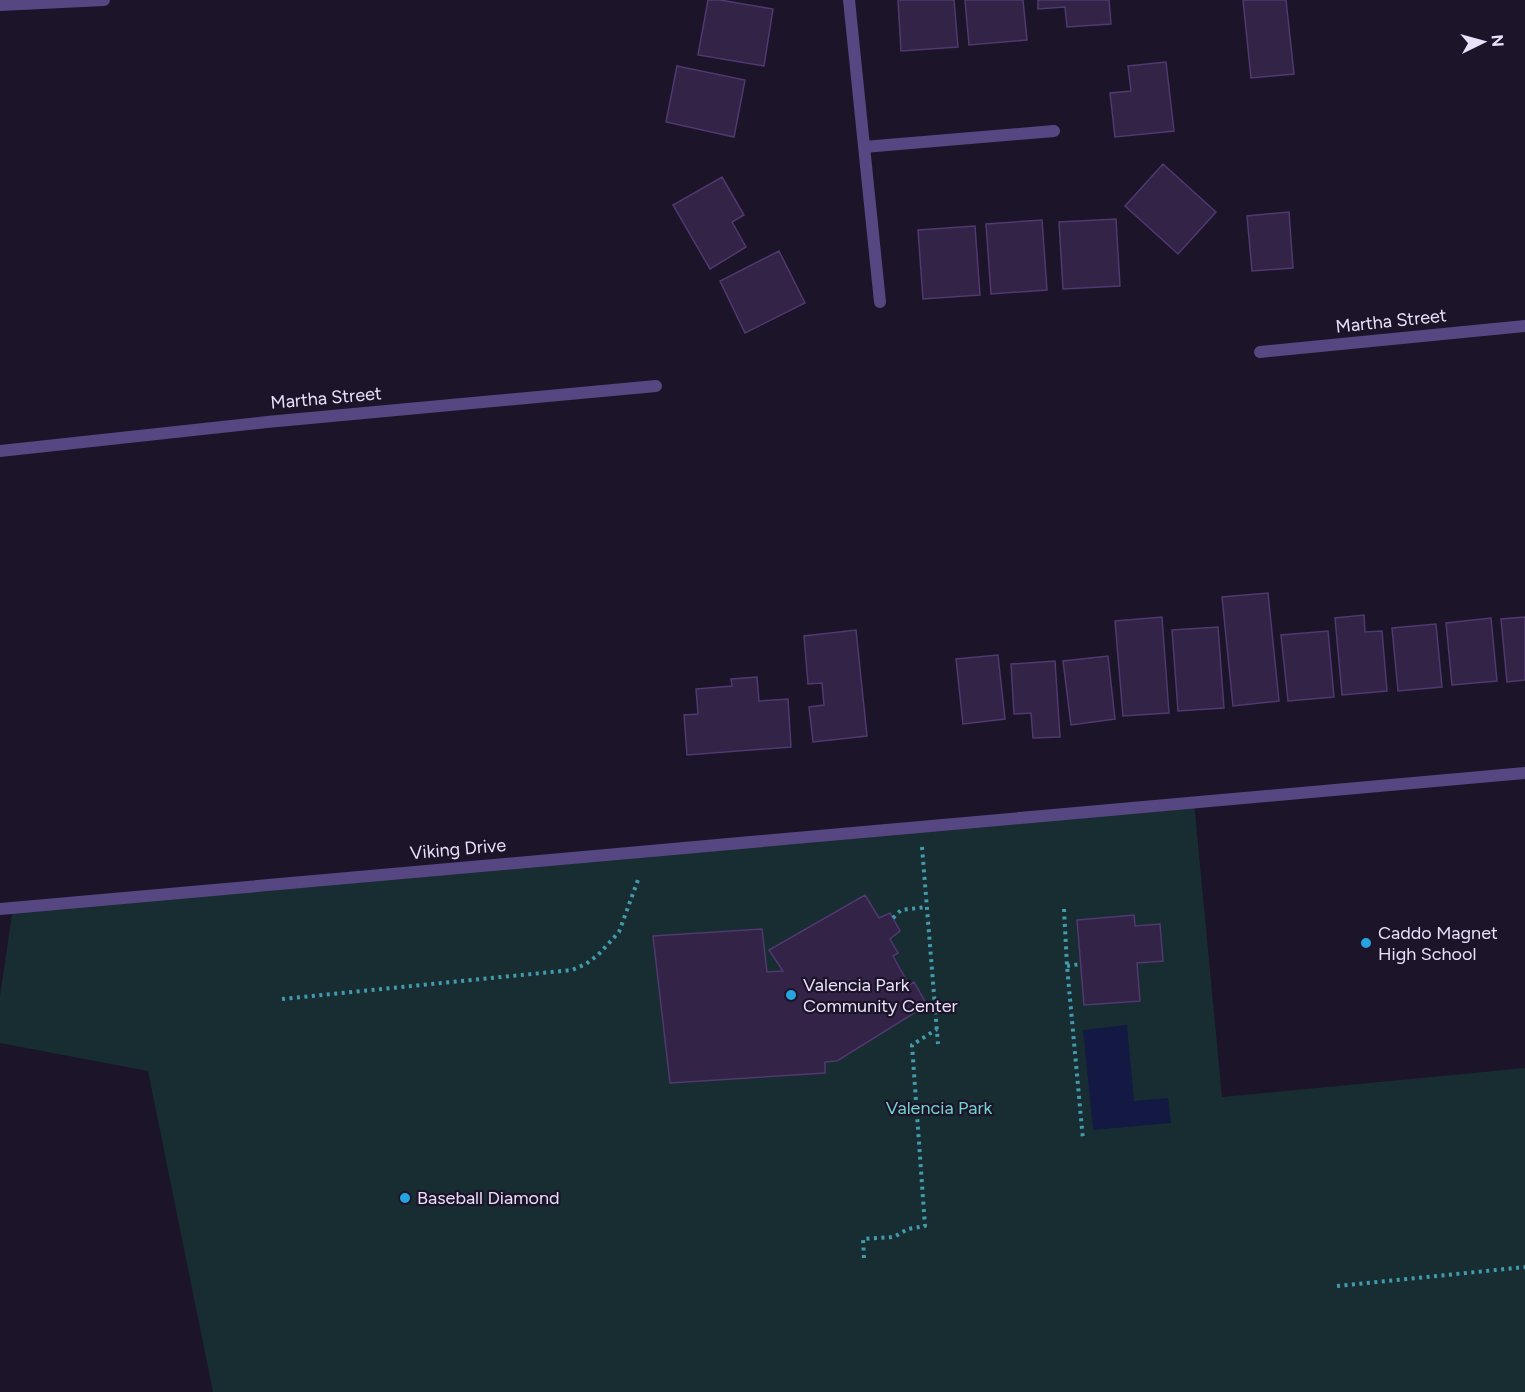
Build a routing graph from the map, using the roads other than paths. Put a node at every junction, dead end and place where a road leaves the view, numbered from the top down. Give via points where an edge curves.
1 (104, 0) edge
2 (849, 0) edge
3 (0, 5) edge
4 (1054, 131) dead end
5 (864, 147) junction
6 (880, 303) dead end
7 (1525, 326) edge
8 (1260, 352) dead end
9 (656, 386) dead end
10 (0, 451) edge
11 (1525, 773) edge
12 (0, 909) edge

1 - 3 street
2 - 5 street
4 - 5 street
5 - 6 street
7 - 8 street, Martha Street
9 - 10 street, Martha Street
11 - 12 street, Viking Drive

